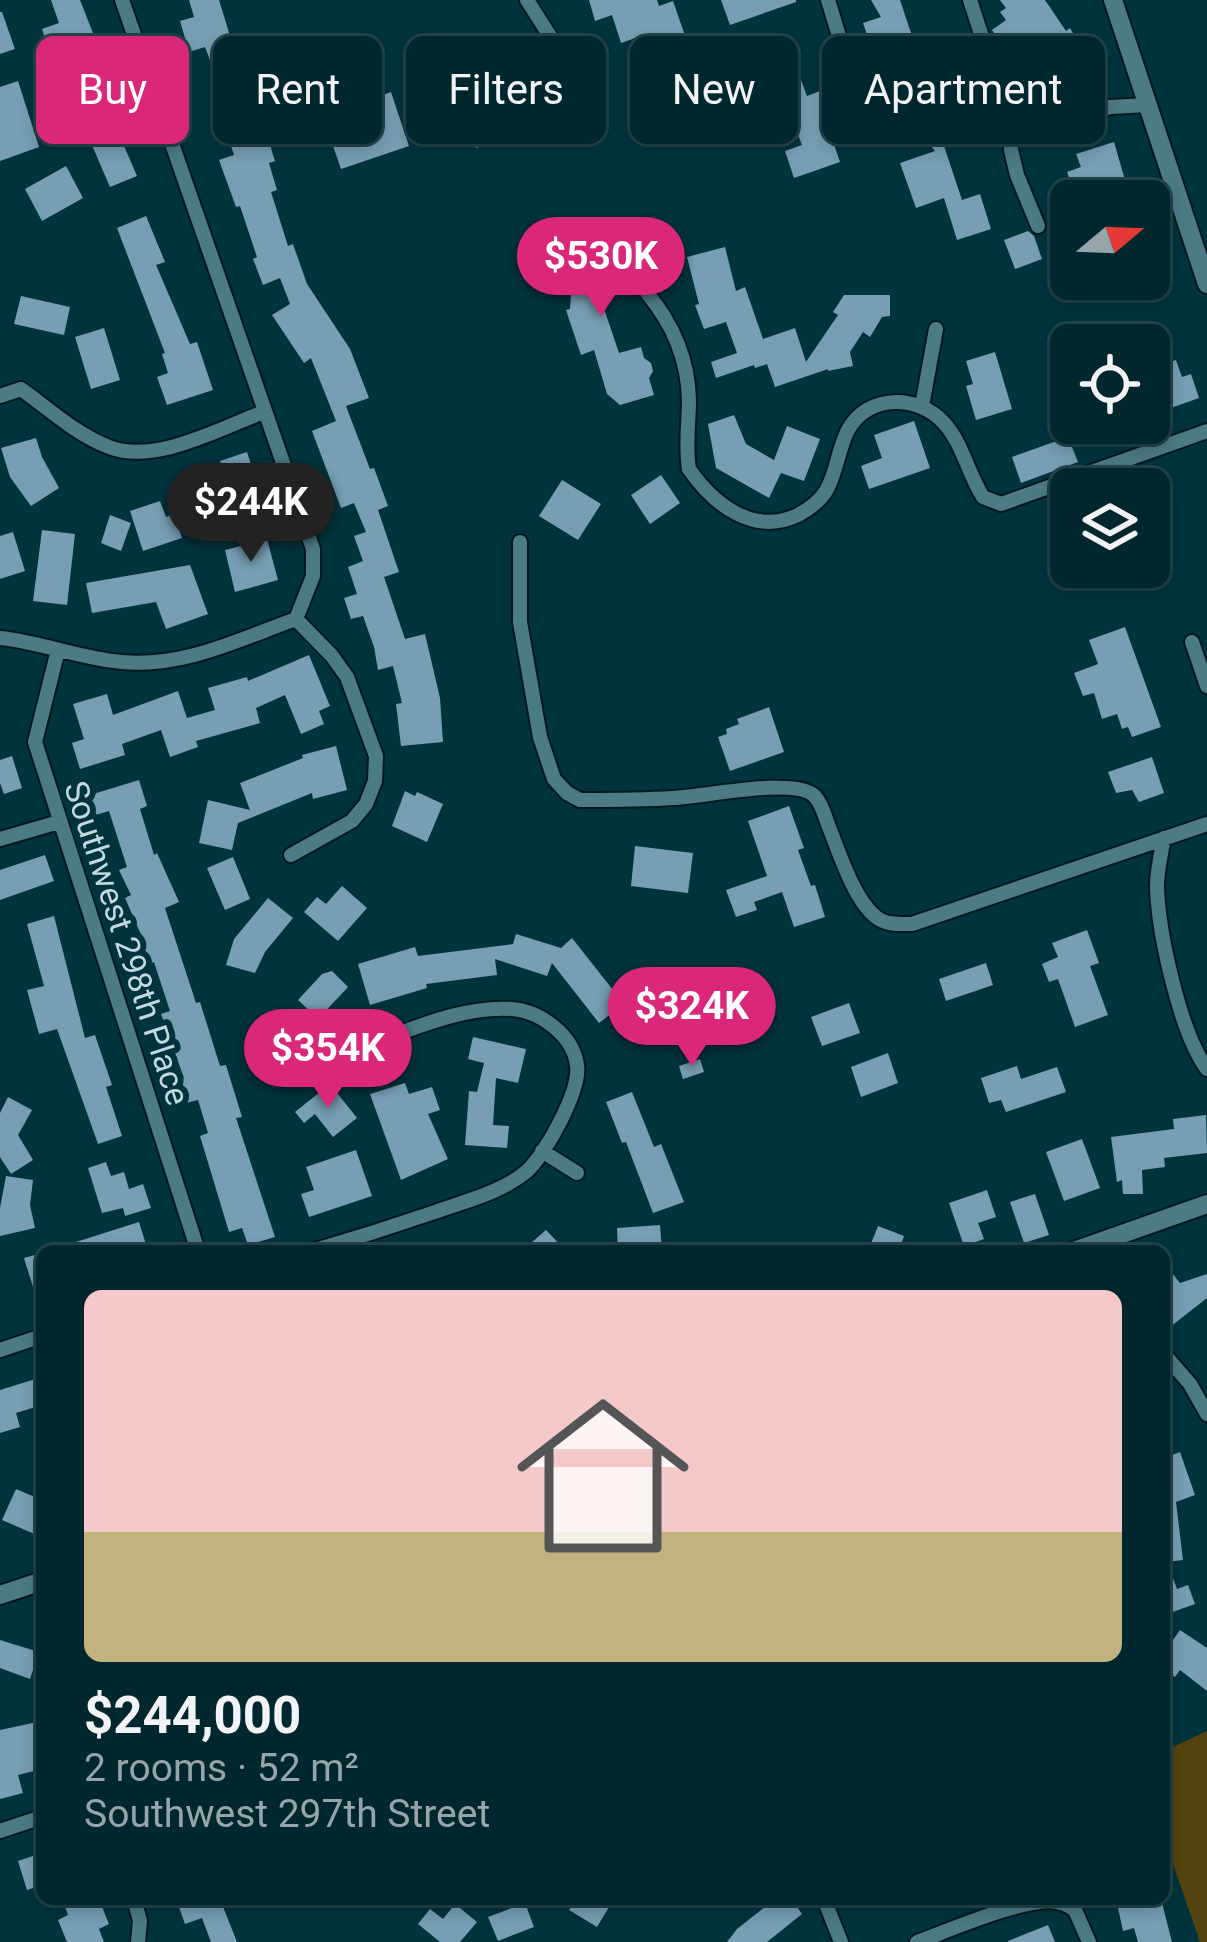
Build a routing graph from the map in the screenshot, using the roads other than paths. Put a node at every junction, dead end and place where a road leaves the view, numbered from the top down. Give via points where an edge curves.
1 (122, 0) edge
2 (527, 0) edge
3 (828, 0) edge
4 (970, 0) edge
5 (1113, 0) edge
6 (134, 36) edge
7 (550, 36) edge
8 (839, 36) edge
9 (982, 36) edge
10 (1148, 105) junction
11 (1105, 108) edge
12 (172, 144) edge
13 (1011, 144) edge
14 (1038, 226) dead end
15 (1207, 284) edge
16 (647, 293) dead end
17 (936, 328) dead end
18 (0, 396) edge
19 (922, 406) junction
20 (264, 412) junction
21 (1207, 431) edge
22 (520, 542) dead end
23 (296, 619) junction
24 (0, 638) edge
25 (1192, 642) dead end
26 (58, 650) junction
27 (1207, 686) edge
28 (59, 822) junction
29 (1207, 824) edge
30 (1163, 838) junction
31 (0, 839) edge
32 (291, 855) dead end
33 (370, 1044) dead end
34 (1207, 1069) edge
35 (542, 1151) junction
36 (577, 1173) dead end
37 (1207, 1204) edge
38 (196, 1245) edge
39 (332, 1245) edge
40 (1096, 1245) edge
41 (36, 1338) edge
42 (0, 1350) edge
43 (1170, 1361) edge
44 (1207, 1414) edge
45 (36, 1583) edge
46 (0, 1595) edge
47 (36, 1818) edge
48 (0, 1831) edge
49 (135, 1905) edge
50 (826, 1905) edge
51 (1028, 1905) edge
52 (1065, 1905) edge
53 (140, 1936) edge
54 (840, 1941) edge
55 (160, 1942) edge
56 (917, 1942) edge
57 (1089, 1942) edge

1 - 6 street
2 - 7 street
3 - 8 street
4 - 9 street
5 - 10 street
10 - 11 street
10 - 15 street
12 - 20 street
13 - 14 street
16 - 19 street via 669,319 685,370 689,469 716,501 760,523 775,524 820,499 853,422 894,401
17 - 19 street
18 - 20 street via 21,389 89,437 140,452
19 - 21 street via 947,426 983,497 1001,504
20 - 23 street via 313,549 313,576
22 - 30 street via 520,622 540,737 554,779 580,800 769,788 813,794 858,893 878,919 893,924
23 - 26 street via 150,663
23 - 32 street via 346,677 376,756 375,781 352,821
24 - 26 street
25 - 27 street
26 - 28 street, Southwest 298th Place via 35,742
28 - 31 street
28 - 38 street, Southwest 298th Place
29 - 30 street
30 - 34 street via 1163,934
33 - 35 street via 460,1014 509,1009 544,1019 578,1071
35 - 36 street
35 - 39 street via 528,1171 489,1193
37 - 40 street
41 - 42 street
43 - 44 street
45 - 46 street
47 - 48 street
49 - 53 street
50 - 54 street
51 - 56 street
52 - 57 street
53 - 55 street

